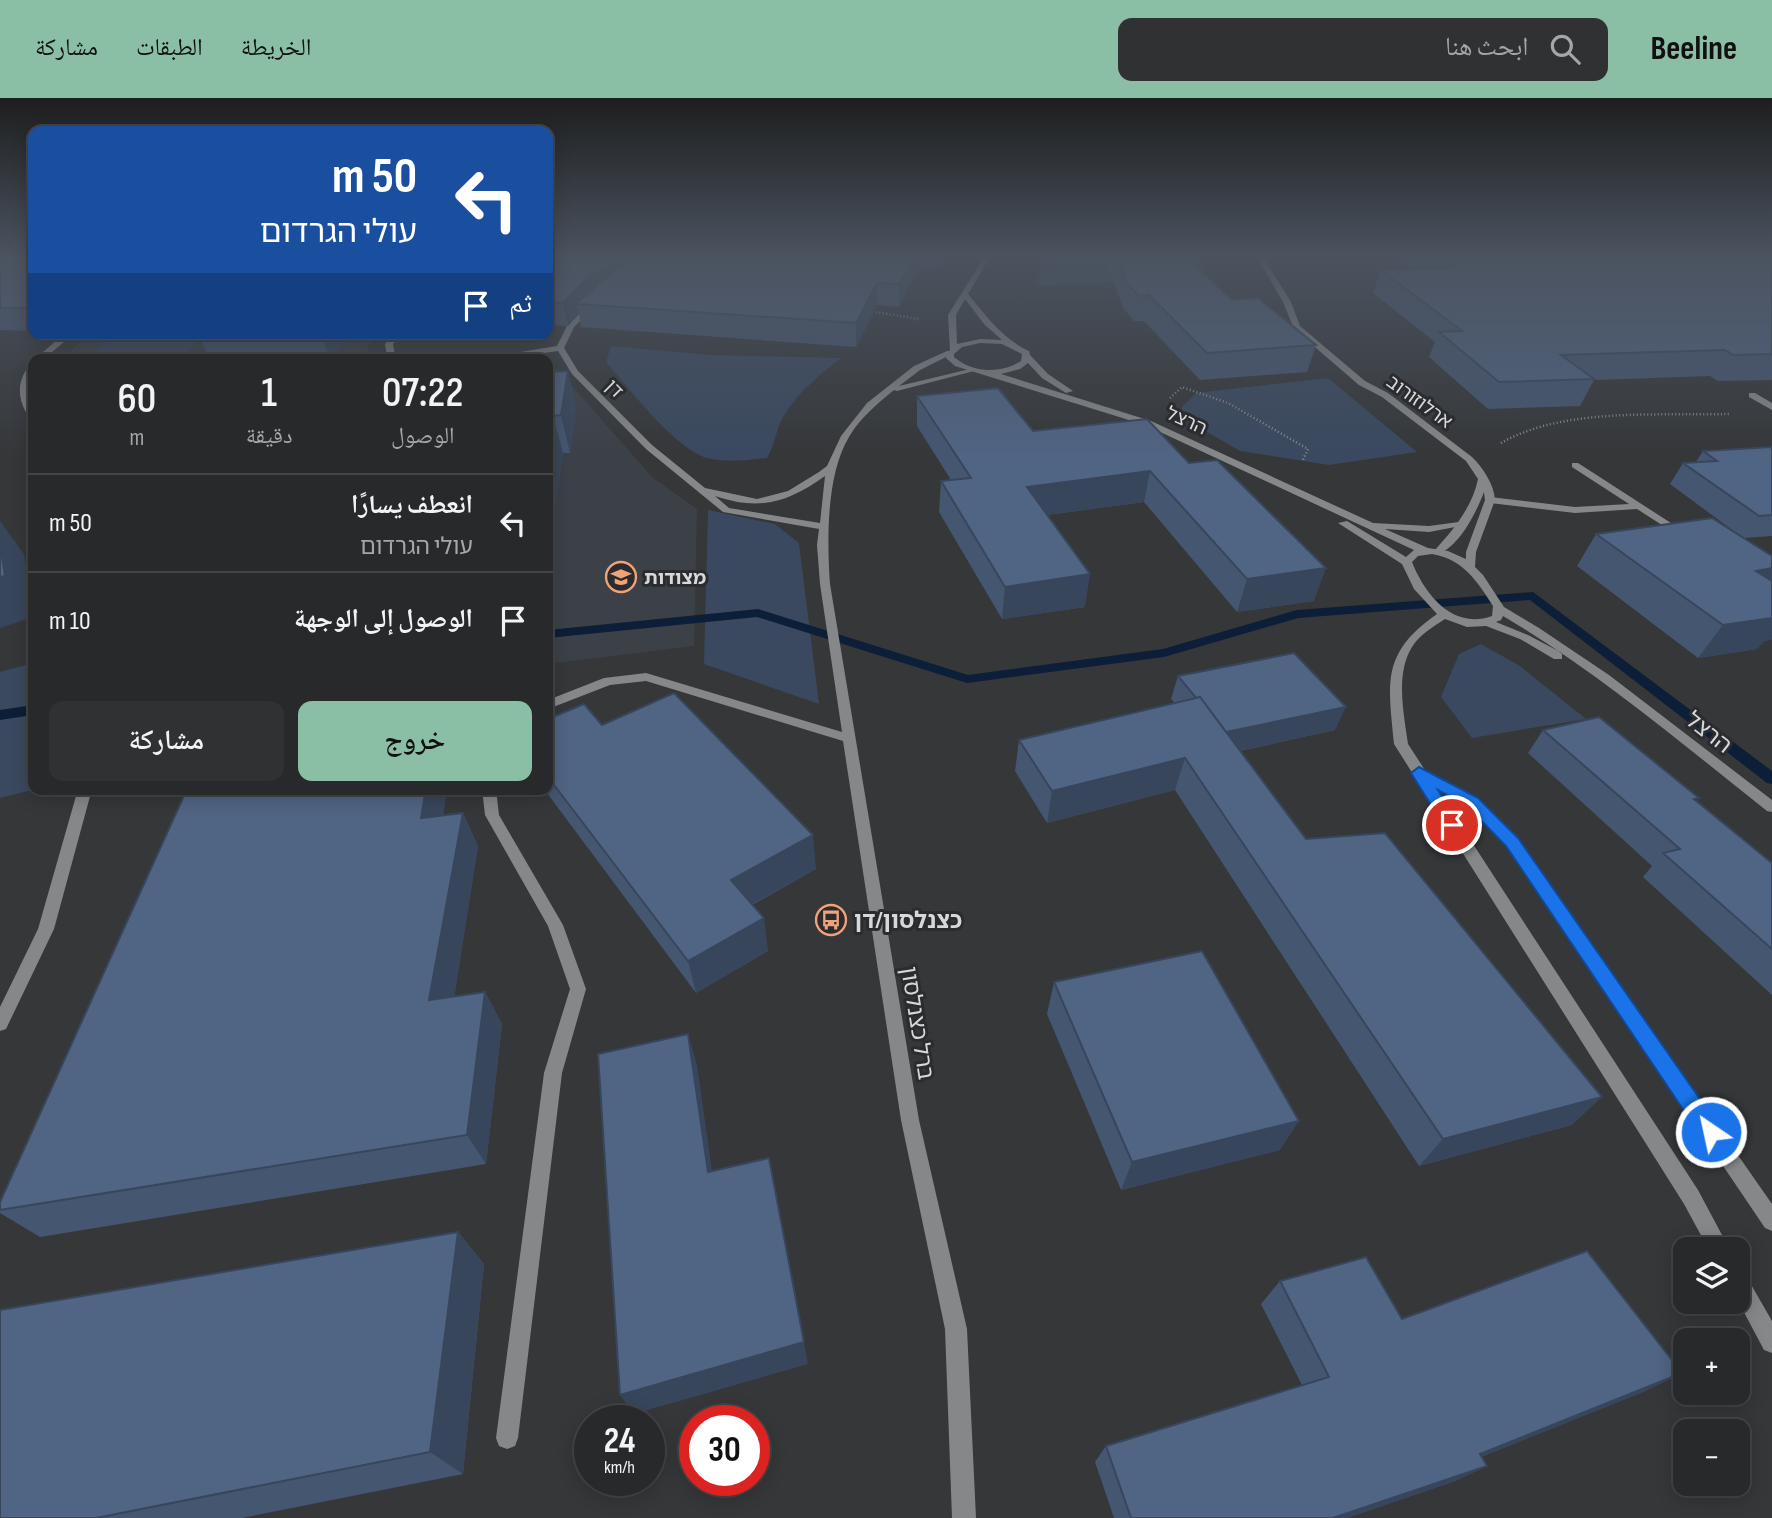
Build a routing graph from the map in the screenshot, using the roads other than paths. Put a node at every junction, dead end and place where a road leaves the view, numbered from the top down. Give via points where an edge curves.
1 (574, 323) edge
2 (952, 323) edge
3 (987, 323) edge
4 (1295, 323) edge
5 (62, 340) edge
6 (1013, 345) junction
7 (560, 348) junction
8 (952, 351) junction
9 (45, 354) edge
10 (517, 354) edge
11 (1027, 357) junction
12 (974, 370) junction
13 (28, 372) edge
14 (987, 372) junction
15 (892, 390) junction
16 (1752, 396) dead end
17 (1088, 403) junction
18 (1772, 407) edge
19 (28, 408) edge
20 (1575, 464) dead end
21 (831, 467) junction
22 (1266, 478) junction
23 (1483, 478) junction
24 (701, 488) junction
25 (1490, 500) junction
26 (1640, 506) junction
27 (1359, 521) junction
28 (1462, 523) junction
29 (825, 527) junction
30 (1695, 541) edge
31 (1425, 551) junction
32 (1439, 551) junction
33 (1407, 562) junction
34 (1471, 565) junction
35 (1499, 609) junction
36 (1443, 615) junction
37 (1486, 622) junction
38 (1620, 690) junction
39 (553, 703) edge
40 (850, 739) junction
41 (1419, 773) junction
42 (83, 795) edge
43 (490, 795) edge
44 (1772, 807) edge
45 (0, 1024) edge
46 (1772, 1221) edge
47 (1713, 1237) edge
48 (1750, 1303) edge
49 (1772, 1342) edge
50 (507, 1438) dead end
51 (964, 1518) edge

1 - 7 street
2 - 8 street
3 - 6 street
4 - 23 street, ארלוזורוב via 1362,383 1385,395 1469,459
5 - 9 street
6 - 8 street, ברל כצנלסון via 980,341
6 - 11 street, הרצל
7 - 10 street
7 - 24 street, דן via 575,372 649,447
8 - 12 street via 955,363
8 - 15 street, ברל כצנלסון via 917,368
11 - 14 street via 1012,369
11 - 17 street, הרצל via 1045,376
12 - 14 street
12 - 15 street, ברל כצנלסון
13 - 19 street via 21,388
14 - 17 street, הרצל
15 - 21 street, ברל כצנלסון via 870,405 845,436
16 - 18 street
17 - 22 street, הרצל via 1148,424
20 - 26 street
21 - 24 street, דן via 782,497 748,502
21 - 29 street, ברל כצנלסון
22 - 27 street, הרצל
22 - 33 street, הרצל
23 - 25 street, ארלוזורוב
23 - 28 street via 1482,489
24 - 29 street, דן via 726,510
25 - 26 street via 1575,510
25 - 34 street via 1471,552
26 - 30 street
27 - 28 street via 1429,529
27 - 31 street, הרצל
28 - 32 street via 1453,540
29 - 40 street, ברל כצנלסון via 825,584
31 - 32 street
31 - 33 street via 1415,553
32 - 34 street
33 - 36 street via 1429,603
34 - 35 street
35 - 37 street via 1497,618
35 - 38 street, הרצל
36 - 37 street, הרצל via 1464,622
36 - 41 street via 1405,649 1396,689 1401,744
37 - 38 street, הרצל
38 - 44 street, הרצל
39 - 40 street via 608,681 646,677
40 - 51 street, ברל כצנלסון via 910,1120 956,1329
41 - 46 street via 1472,802 1512,842
41 - 47 street
42 - 45 street via 46,929
43 - 50 street via 492,815 555,925 578,989 553,1073
48 - 49 street

